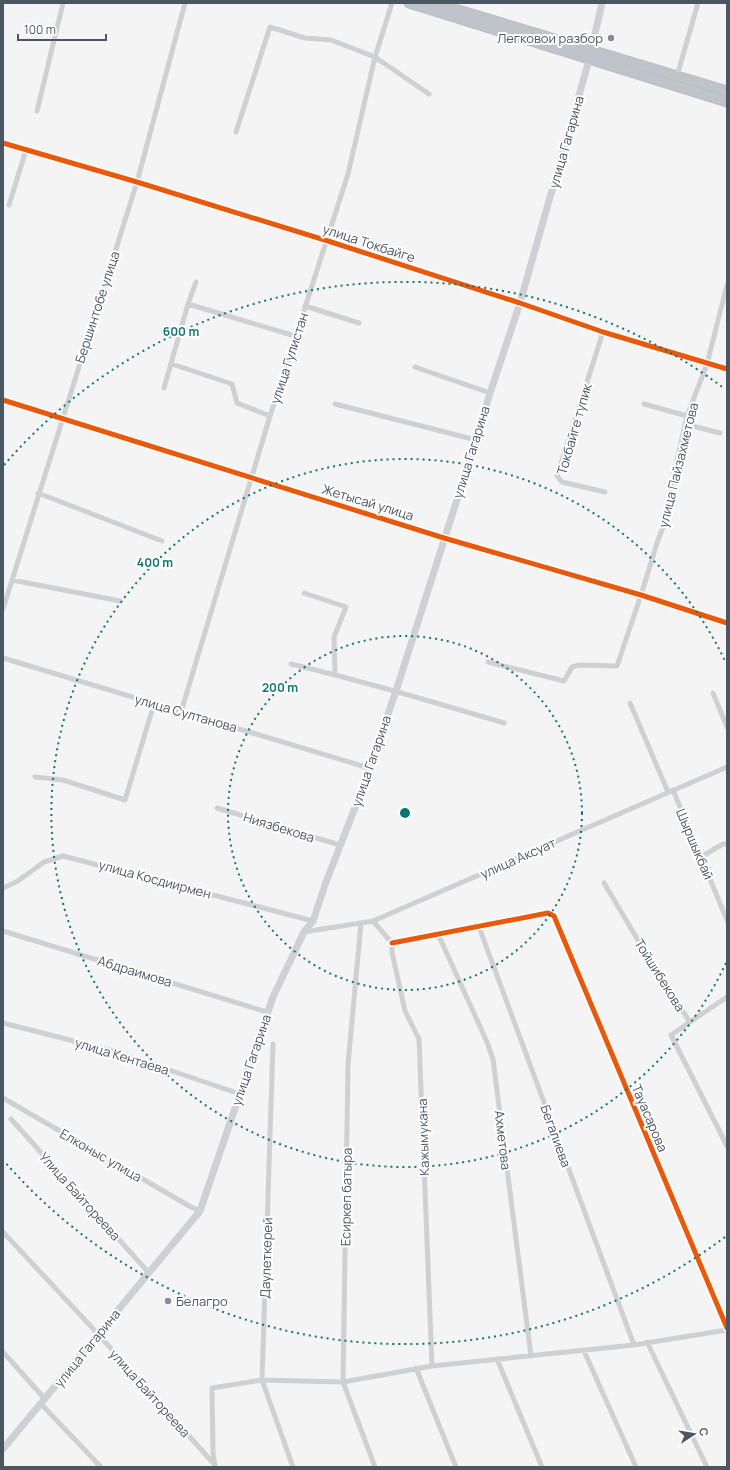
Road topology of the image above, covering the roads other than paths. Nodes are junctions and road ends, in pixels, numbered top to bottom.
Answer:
1 (63, 3) edge
2 (185, 3) edge
3 (392, 3) edge
4 (409, 3) edge
5 (435, 3) edge
6 (602, 3) edge
7 (698, 3) edge
8 (591, 50) junction
9 (375, 57) junction
10 (589, 60) junction
11 (677, 76) junction
12 (727, 91) edge
13 (429, 94) dead end
14 (727, 102) edge
15 (37, 110) dead end
16 (236, 132) dead end
17 (3, 143) edge
18 (26, 150) junction
19 (137, 182) junction
20 (9, 205) dead end
21 (328, 240) junction
22 (196, 282) dead end
23 (727, 285) edge
24 (520, 303) junction
25 (188, 304) junction
26 (305, 306) junction
27 (359, 323) dead end
28 (603, 332) junction
29 (295, 336) junction
30 (172, 364) junction
31 (707, 364) junction
32 (415, 367) dead end
33 (727, 369) edge
34 (164, 388) dead end
35 (490, 394) junction
36 (3, 400) edge
37 (335, 404) dead end
38 (644, 404) dead end
39 (270, 416) junction
40 (687, 416) junction
41 (62, 417) junction
42 (685, 424) junction
43 (720, 433) dead end
44 (476, 440) junction
45 (252, 478) junction
46 (605, 492) dead end
47 (38, 493) junction
48 (444, 538) junction
49 (162, 541) dead end
50 (12, 580) junction
51 (304, 593) dead end
52 (641, 595) junction
53 (120, 601) dead end
54 (3, 609) edge
55 (727, 623) edge
56 (3, 658) edge
57 (488, 662) dead end
58 (291, 664) dead end
59 (335, 674) junction
60 (396, 691) junction
61 (713, 693) dead end
62 (630, 703) dead end
63 (154, 704) junction
64 (181, 712) junction
65 (504, 723) dead end
66 (727, 727) edge
67 (727, 767) edge
68 (369, 768) junction
69 (35, 777) dead end
70 (671, 791) junction
71 (217, 808) dead end
72 (727, 844) edge
73 (340, 845) junction
74 (701, 857) junction
75 (604, 882) dead end
76 (3, 888) edge
77 (727, 920) edge
78 (313, 921) junction
79 (373, 921) junction
80 (361, 922) junction
81 (479, 927) junction
82 (3, 931) edge
83 (304, 932) junction
84 (438, 934) junction
85 (392, 943) junction
86 (727, 997) edge
87 (267, 1012) junction
88 (690, 1022) junction
89 (3, 1023) edge
90 (273, 1044) dead end
91 (240, 1094) junction
92 (3, 1098) edge
93 (11, 1119) dead end
94 (727, 1146) edge
95 (200, 1211) junction
96 (3, 1232) edge
97 (149, 1273) junction
98 (727, 1329) edge
99 (98, 1334) junction
100 (647, 1342) junction
101 (634, 1345) junction
102 (584, 1351) junction
103 (3, 1352) edge
104 (531, 1356) junction
105 (497, 1359) junction
106 (432, 1366) junction
107 (416, 1368) junction
108 (262, 1380) junction
109 (344, 1382) junction
110 (43, 1402) junction
111 (3, 1450) edge
112 (215, 1466) edge
113 (101, 1467) edge
114 (293, 1467) edge
115 (375, 1467) edge
116 (456, 1467) edge
117 (542, 1467) edge
118 (636, 1467) edge
119 (707, 1467) edge

1 - 15 street
2 - 19 street, Бершинтобе улица
3 - 9 street, улица Гулистан
4 - 10 highway
5 - 8 highway
6 - 8 main road, улица Гагарина
7 - 11 street
8 - 10 main road, улица Гагарина
8 - 11 highway
9 - 13 street
9 - 16 street
9 - 21 street, улица Гулистан
10 - 14 highway
10 - 24 main road, улица Гагарина
11 - 12 highway
17 - 18 street, улица Токбайге
18 - 19 street, улица Токбайге
18 - 20 street
19 - 21 street, улица Токбайге
19 - 41 street, Бершинтобе улица
21 - 24 street, улица Токбайге
21 - 26 street, улица Гулистан
22 - 25 street
23 - 31 street, улица Пайзахметова
24 - 28 street, улица Токбайге
24 - 35 main road, улица Гагарина
25 - 29 street
25 - 30 street
26 - 27 street
26 - 29 street, улица Гулистан
28 - 31 street, улица Токбайге
28 - 46 street, Токбайге тупик
29 - 39 street, улица Гулистан
30 - 34 street
30 - 39 street
31 - 33 street, улица Токбайге
31 - 40 street, улица Пайзахметова
32 - 35 street
35 - 44 main road, улица Гагарина
36 - 41 street, Жетысай улица
37 - 44 street
38 - 40 street
39 - 45 street, улица Гулистан
40 - 42 street, улица Пайзахметова
41 - 45 street, Жетысай улица
41 - 47 street, Бершинтобе улица
42 - 43 street
42 - 52 street, улица Пайзахметова
44 - 48 main road, улица Гагарина
45 - 48 street, Жетысай улица
45 - 64 street, улица Гулистан
47 - 49 street
47 - 50 street, Бершинтобе улица
48 - 52 street, Жетысай улица
48 - 60 main road, улица Гагарина
50 - 53 street
50 - 54 street, Бершинтобе улица
51 - 59 street
52 - 55 street, Жетысай улица
52 - 57 street, улица Пайзахметова
56 - 63 street, улица Султанова
58 - 59 street
59 - 60 street
60 - 65 street
60 - 68 main road, улица Гагарина
61 - 66 street
62 - 70 street, Шыршыкбай
63 - 64 street, улица Султанова
63 - 69 street
64 - 68 street, улица Султанова
67 - 70 street, улица Аксуат
68 - 73 main road, улица Гагарина
70 - 74 street, Шыршыкбай
70 - 79 street, улица Аксуат
71 - 73 street, Ниязбекова
72 - 74 street
73 - 78 main road, улица Гагарина
74 - 77 street, Шыршыкбай
75 - 88 street, Тойшибекова
76 - 78 street, улица Косдиирмен
78 - 83 main road, улица Гагарина
79 - 80 street, улица Аксуат
79 - 85 street
80 - 83 street, улица Аксуат
80 - 109 street, Есиркеп батыра
81 - 84 street
81 - 98 street, Тауасарова
81 - 101 street, Бегалиева
82 - 87 street, Абдраимова
83 - 87 main road, улица Гагарина
84 - 85 street
84 - 104 street, Ахметова
85 - 106 street, Кажымукана
86 - 88 street
87 - 91 main road, улица Гагарина
88 - 94 street, Тойшибекова
89 - 91 street, улица Кентаева
90 - 108 street, Даулеткерей
91 - 95 main road, улица Гагарина
92 - 95 street, Елконыс улица
93 - 97 street, Улица Байтореева
95 - 97 main road, улица Гагарина
96 - 99 street, улица Байтореева
97 - 99 main road, улица Гагарина
98 - 100 street
99 - 110 main road, улица Гагарина
99 - 112 street, улица Байтореева
100 - 101 street
100 - 119 street
101 - 102 street
102 - 104 street
102 - 118 street
103 - 110 street
104 - 105 street
105 - 106 street
105 - 117 street
106 - 107 street
107 - 109 street
107 - 116 street
108 - 109 street
108 - 112 street
108 - 114 street, Даулеткерей
109 - 115 street, Есиркеп батыра
110 - 111 main road, улица Гагарина
110 - 113 street

